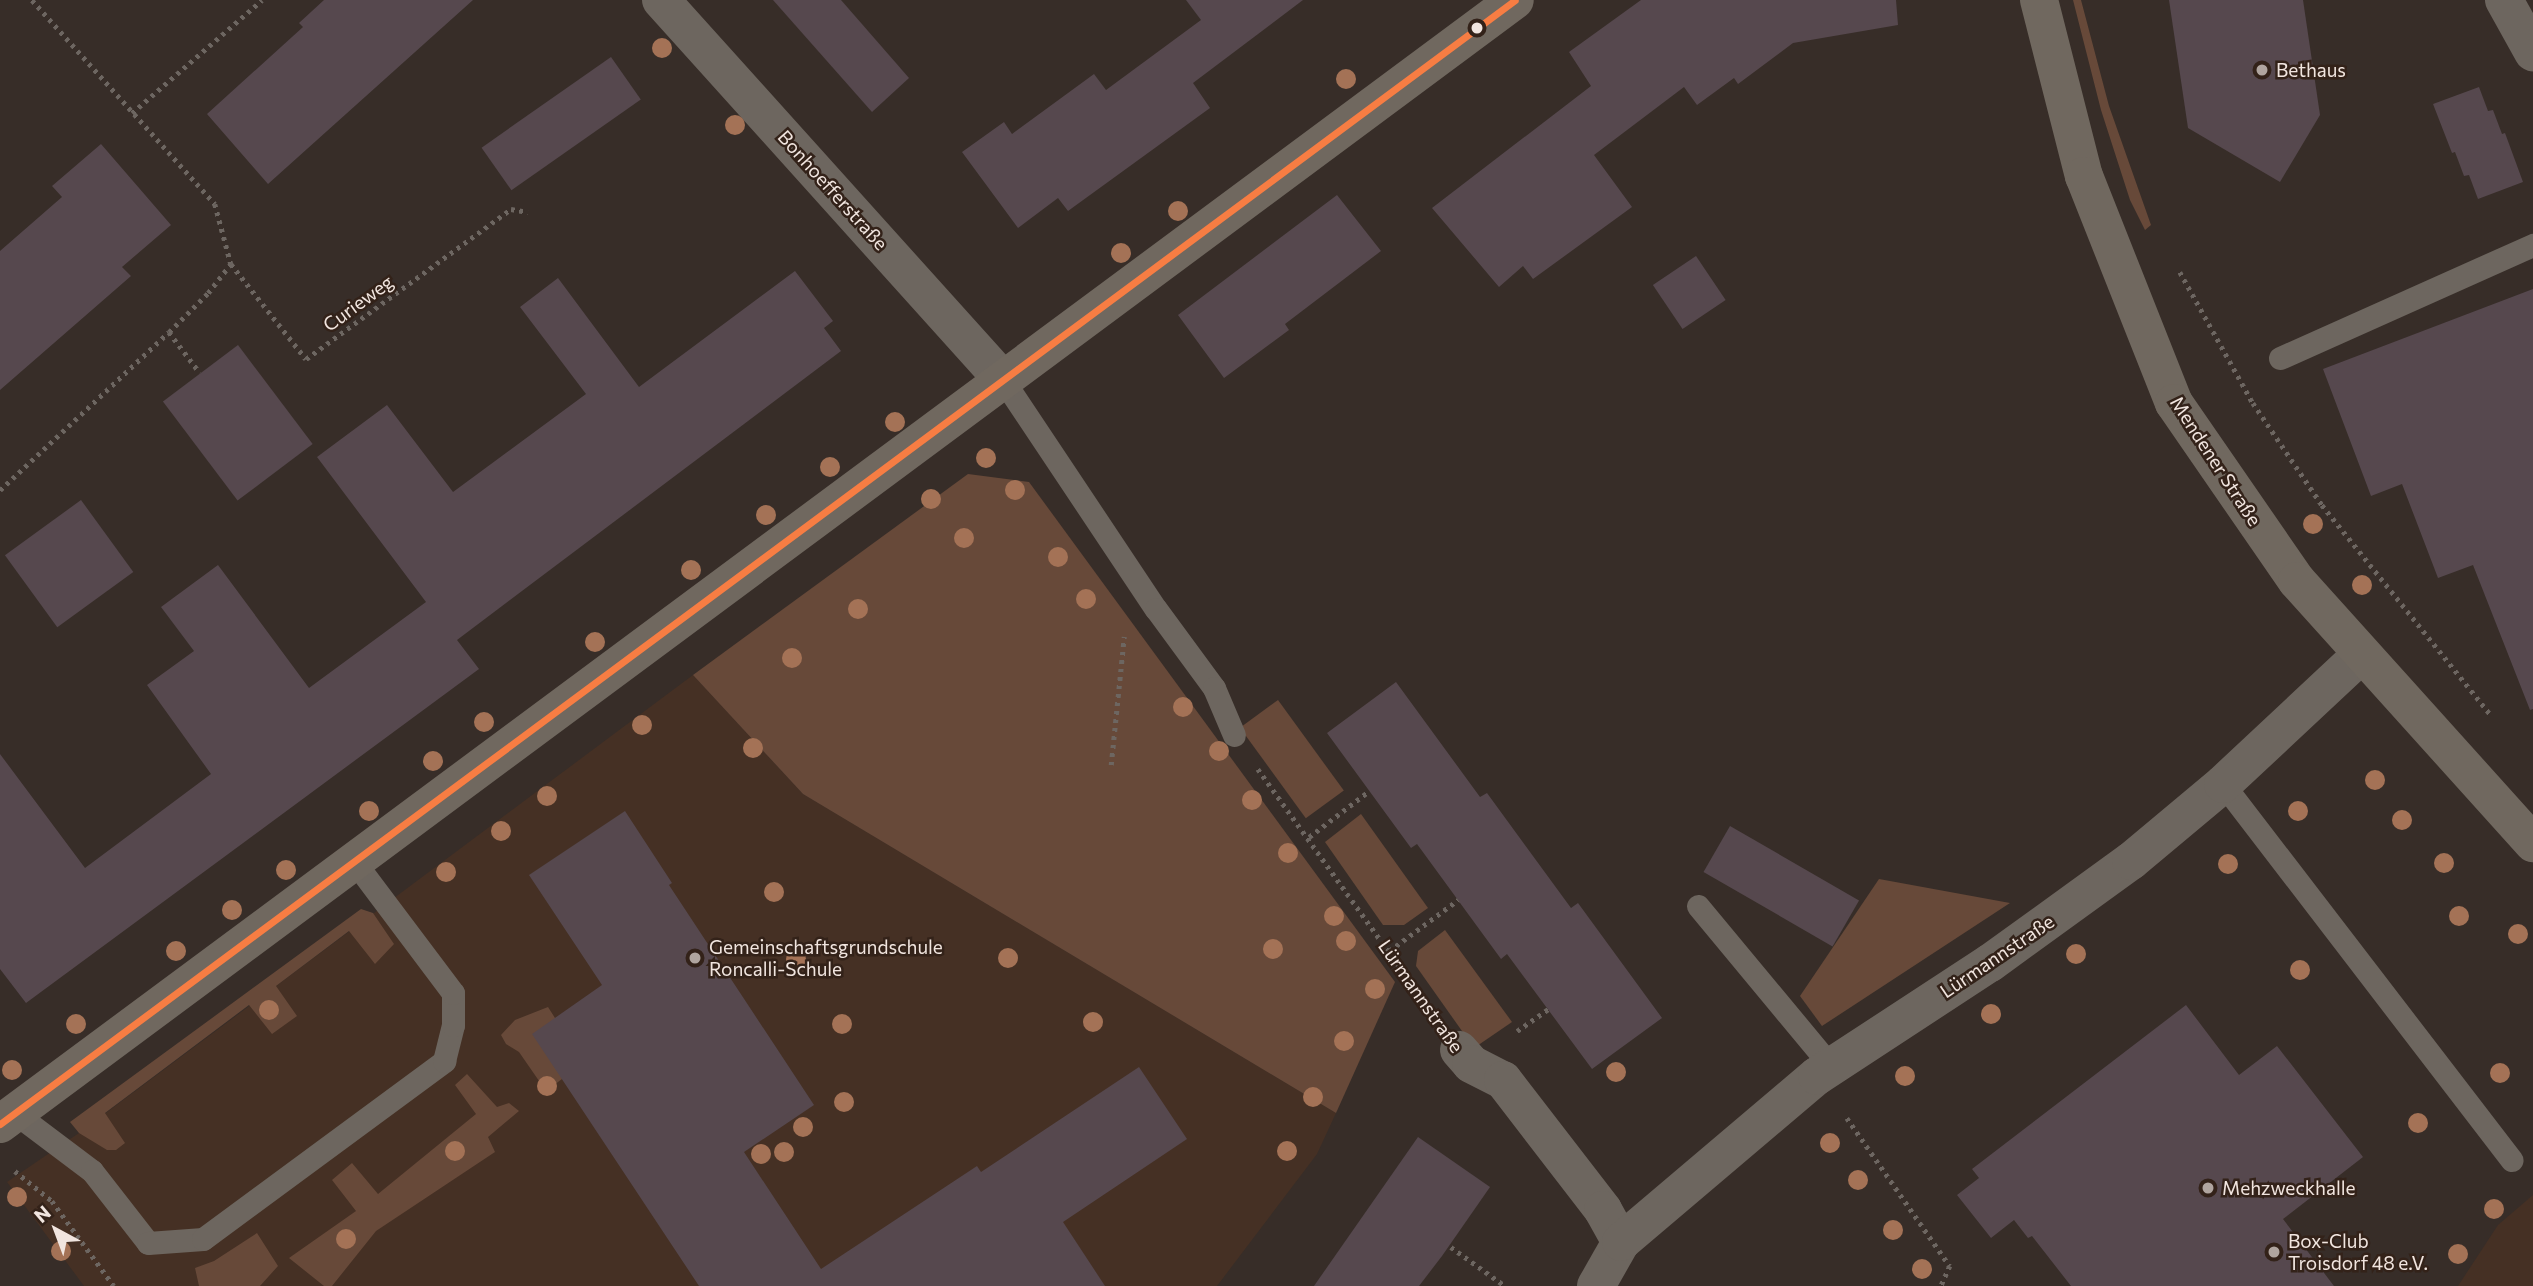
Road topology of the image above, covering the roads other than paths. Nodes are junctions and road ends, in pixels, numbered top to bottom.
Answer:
1 (662, 0) edge
2 (1515, 0) edge
3 (2039, 0) edge
4 (2504, 0) edge
5 (2533, 52) edge
6 (2533, 245) edge
7 (2280, 358) dead end
8 (1003, 380) junction
9 (2361, 654) junction
10 (1234, 735) road end
11 (2222, 783) junction
12 (2533, 843) edge
13 (354, 861) junction
14 (1698, 906) dead end
15 (1459, 1050) road end
16 (1824, 1070) junction
17 (8, 1118) edge
18 (2511, 1160) dead end
19 (1621, 1242) junction
20 (1596, 1286) edge

1 - 8 street, Bonhoefferstraße
2 - 8 street
3 - 9 street, Mendener Straße
4 - 5 street
6 - 7 lane
8 - 10 lane
8 - 13 street
9 - 11 street, Lürmannstraße
9 - 12 street, Mendener Straße
11 - 16 street, Lürmannstraße
11 - 18 lane
13 - 17 street
13 - 17 lane
14 - 16 lane
15 - 19 street, Lürmannstraße
16 - 19 street, Lürmannstraße
19 - 20 street, Lürmannstraße

